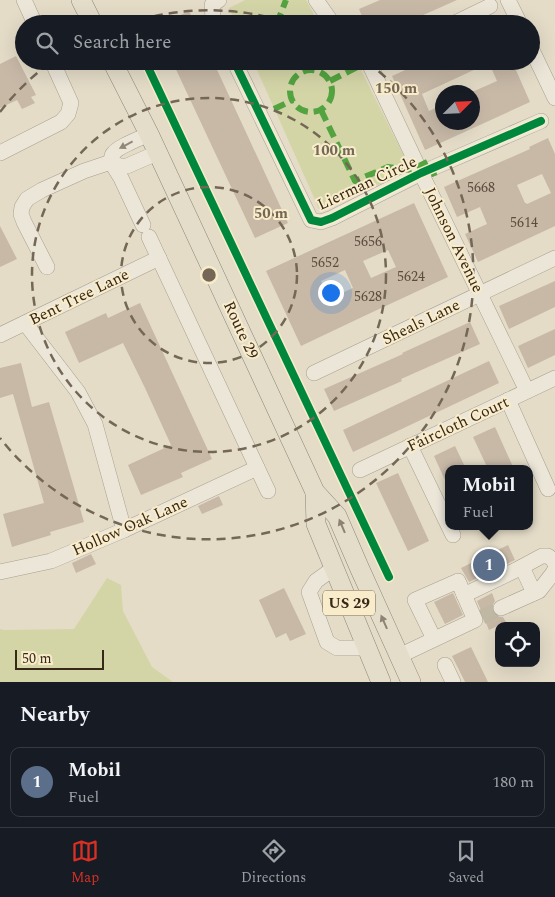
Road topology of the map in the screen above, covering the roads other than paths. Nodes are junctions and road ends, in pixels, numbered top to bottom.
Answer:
1 (24, 0) edge
2 (81, 0) edge
3 (219, 0) edge
4 (316, 0) edge
5 (508, 0) edge
6 (490, 6) dead end
7 (31, 15) edge
8 (88, 15) edge
9 (213, 15) edge
10 (327, 15) edge
11 (472, 15) edge
12 (516, 15) edge
13 (540, 67) edge
14 (56, 70) edge
15 (116, 70) edge
16 (238, 70) edge
17 (375, 70) edge
18 (555, 98) edge
19 (541, 121) dead end
20 (148, 134) junction
21 (0, 153) edge
22 (158, 153) junction
23 (111, 162) junction
24 (421, 174) junction
25 (159, 258) junction
26 (555, 258) edge
27 (47, 267) dead end
28 (480, 294) junction
29 (25, 323) junction
30 (0, 335) edge
31 (314, 373) dead end
32 (555, 378) edge
33 (527, 392) junction
34 (508, 400) junction
35 (410, 446) junction
36 (257, 468) junction
37 (360, 470) dead end
38 (548, 490) dead end
39 (268, 491) dead end
40 (315, 492) junction
41 (445, 518) edge
42 (124, 530) junction
43 (451, 530) edge
44 (453, 535) dead end
45 (555, 564) edge
46 (334, 568) junction
47 (519, 569) junction
48 (555, 569) edge
49 (0, 572) edge
50 (534, 593) junction
51 (464, 595) junction
52 (501, 608) tunnel mouth
53 (434, 640) junction
54 (367, 648) junction
55 (399, 656) junction
56 (445, 665) dead end
57 (381, 682) edge
58 (411, 682) edge
59 (453, 682) edge

1 - 7 street
2 - 8 main road
3 - 9 street
4 - 10 street
5 - 12 street
6 - 11 street
13 - 18 street
14 - 21 street
15 - 20 main road, Route 29 / US 29
16 - 24 street, Lierman Circle
17 - 24 street, Johnson Avenue
19 - 24 street, Lierman Circle
20 - 22 main road, Route 29 / US 29
20 -> 23 street
22 - 23 street
22 - 40 main road, Route 29 / US 29
23 - 25 street
23 - 27 street
24 - 28 street, Johnson Avenue
25 - 29 street, Bent Tree Lane
25 - 36 street
26 - 28 street, Sheals Lane
28 - 31 street, Sheals Lane
28 - 33 street, Johnson Avenue
29 - 30 street, Bent Tree Lane
29 - 42 street
32 - 33 street, Faircloth Court
33 - 34 street, Faircloth Court
34 - 35 street, Faircloth Court
34 - 38 street
35 - 37 street, Faircloth Court
35 - 41 street
36 - 39 street
36 - 42 street, Hollow Oak Lane
40 - 46 main road, Route 29 / US 29
55 -> 40 main road, Route 29 / US 29
42 - 49 street, Hollow Oak Lane
43 - 44 street
45 - 47 street
46 - 54 main road, Route 29 / US 29
46 - 54 street
47 - 50 street
47 - 51 street
48 - 50 street
50 - 52 street
51 - 53 street
51 - 53 street
53 - 55 street
54 - 57 main road, Route 29 / US 29
55 - 58 main road, Route 29 / US 29
56 - 59 street

